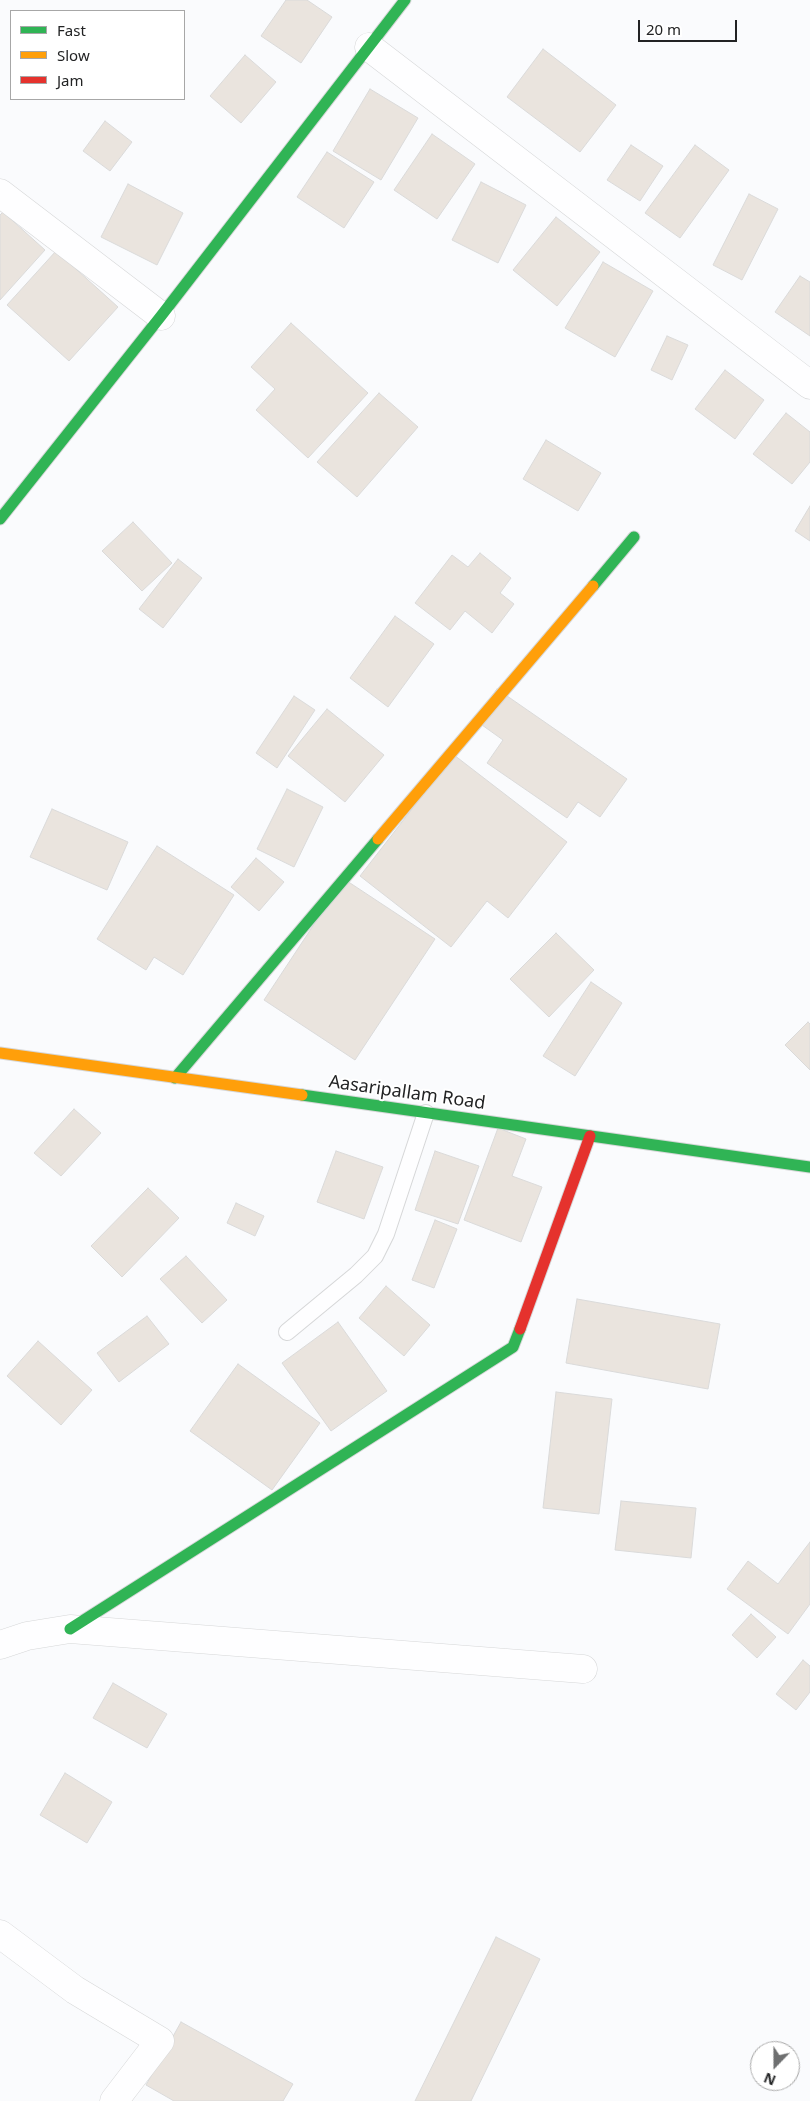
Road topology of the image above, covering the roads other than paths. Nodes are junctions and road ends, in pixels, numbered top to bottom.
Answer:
1 (405, 0) edge
2 (369, 47) junction
3 (0, 193) edge
4 (161, 316) junction
5 (810, 385) edge
6 (0, 519) edge
7 (634, 537) dead end
8 (0, 1053) edge
9 (175, 1078) junction
10 (426, 1113) junction
11 (590, 1136) junction
12 (810, 1167) edge
13 (287, 1332) dead end
14 (70, 1629) junction
15 (0, 1646) edge
16 (583, 1669) dead end
17 (0, 1934) edge
18 (114, 2101) edge

1 - 2 street
2 - 4 street
2 - 5 street
3 - 4 street
4 - 6 street
7 - 9 street
8 - 9 street, Aasaripallam Road
9 - 10 street, Aasaripallam Road
10 - 11 street, Aasaripallam Road
10 - 13 lane
11 - 12 street, Aasaripallam Road
11 - 14 street
14 - 15 street
14 - 16 street
17 - 18 street

